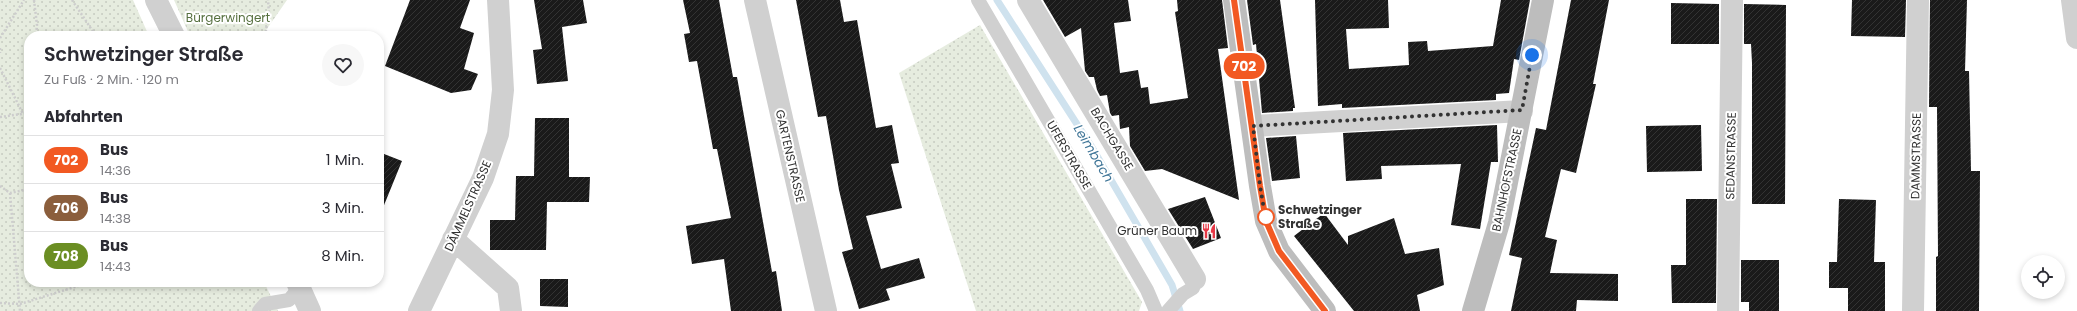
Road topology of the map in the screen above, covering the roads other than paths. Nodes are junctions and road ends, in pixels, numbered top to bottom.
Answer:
1 (156, 0) edge
2 (498, 0) edge
3 (755, 0) edge
4 (978, 0) edge
5 (1028, 0) edge
6 (1234, 0) edge
7 (1543, 0) edge
8 (1732, 0) edge
9 (1918, 0) edge
10 (2072, 0) edge
11 (172, 31) edge
12 (2077, 38) edge
13 (1522, 110) junction
14 (1253, 126) junction
15 (453, 239) junction
16 (296, 287) edge
17 (299, 287) edge
18 (1190, 287) joint
19 (259, 311) edge
20 (310, 311) edge
21 (419, 311) edge
22 (511, 311) edge
23 (826, 311) edge
24 (1156, 311) edge
25 (1168, 311) edge
26 (1325, 311) edge
27 (1473, 311) edge
28 (1728, 311) edge
29 (1913, 311) edge

1 - 11 street
2 - 15 street, DÄMMELSTRASSE
3 - 23 street, GARTENSTRASSE
4 - 24 lane, UFERSTRASSE
5 - 18 street, BACHGASSE
6 - 14 street
7 - 13 street, BAHNHOFSTRASSE
8 - 28 street, SEDANSTRASSE
9 - 29 street, DAMMSTRASSE
10 - 12 street
13 - 14 street
13 - 27 street, BAHNHOFSTRASSE
14 - 26 street
15 - 21 street, DÄMMELSTRASSE
15 - 22 street
16 - 19 lane
17 - 20 street
18 - 25 lane

